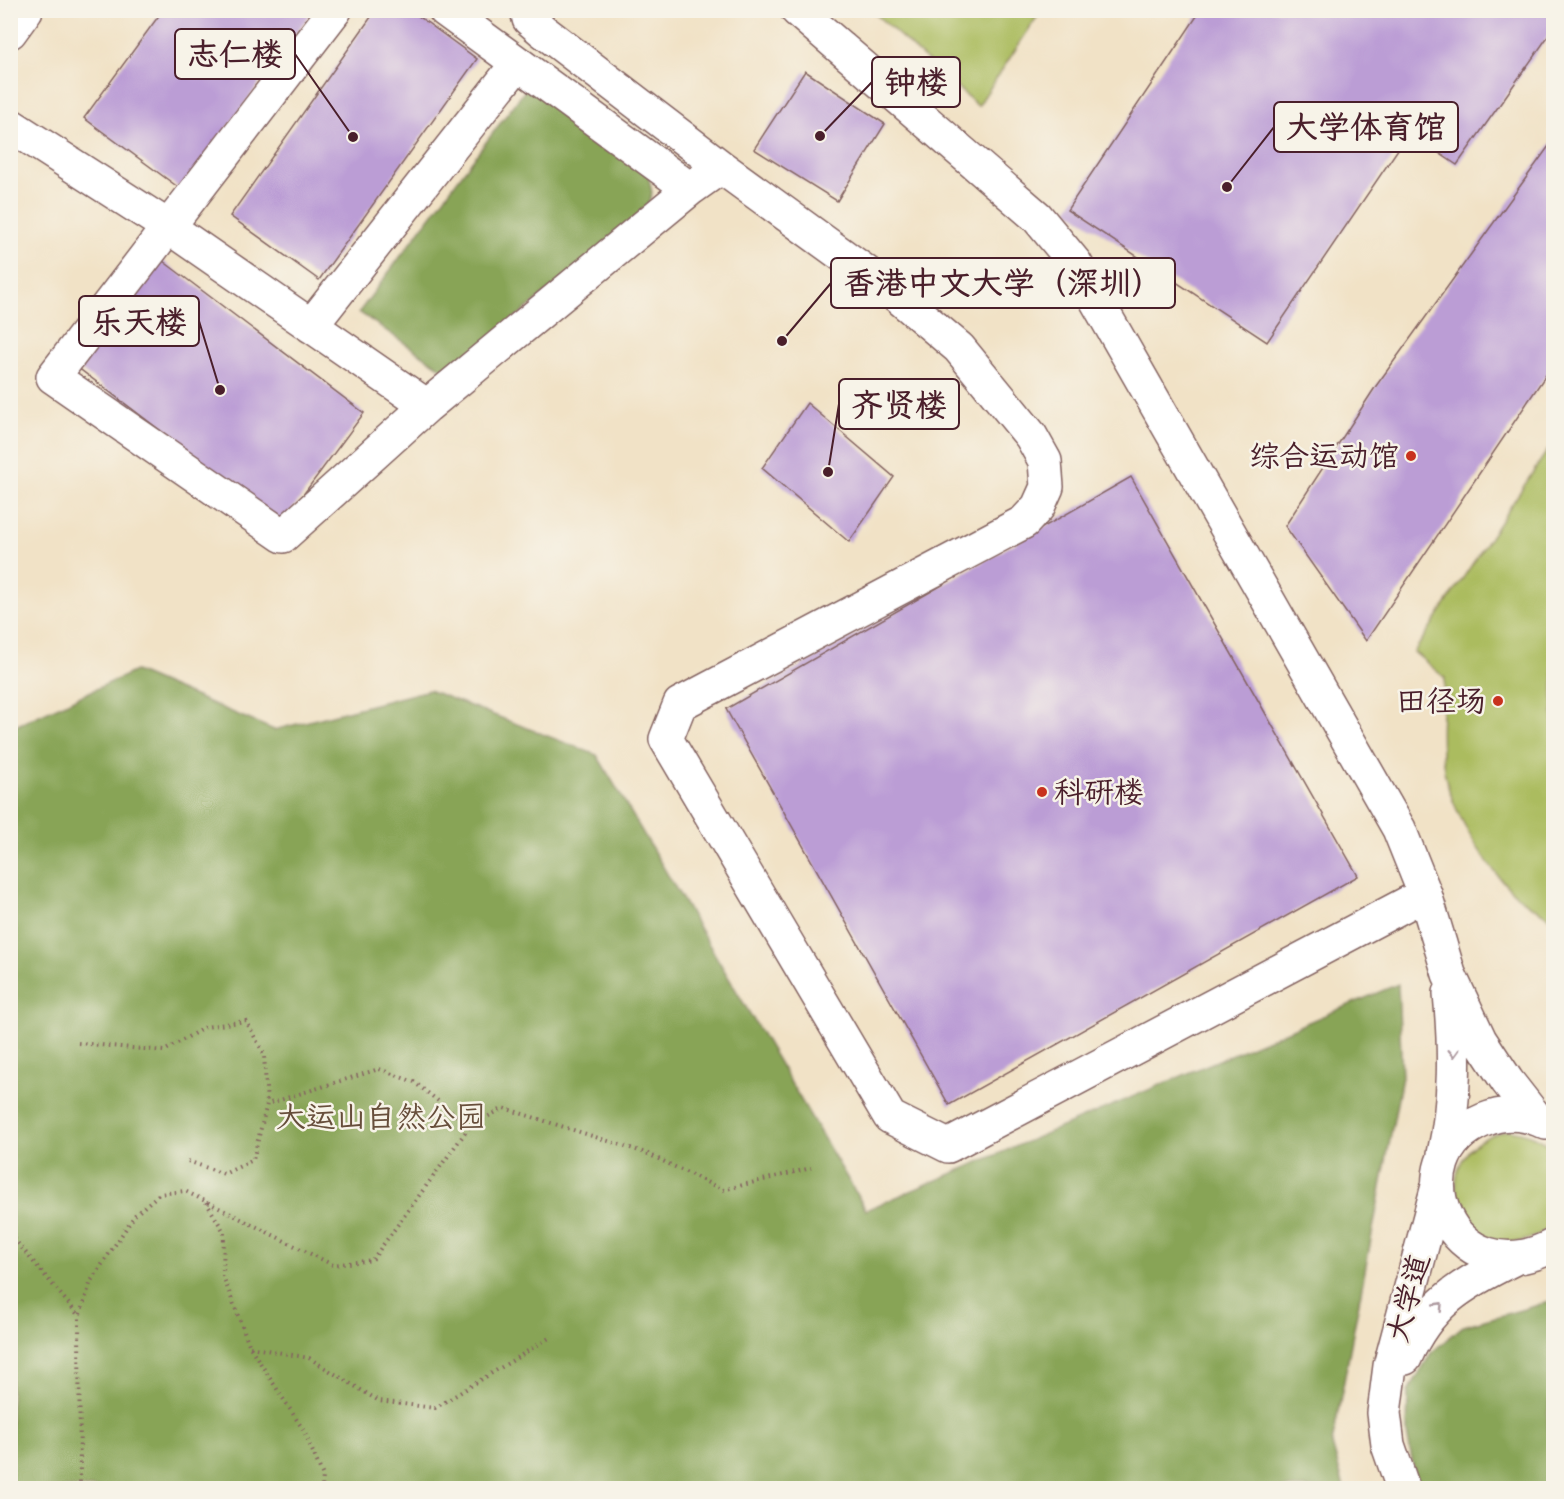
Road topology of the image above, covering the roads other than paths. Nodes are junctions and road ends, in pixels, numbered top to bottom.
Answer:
1 (26, 10) edge
2 (335, 10) edge
3 (446, 10) edge
4 (527, 10) edge
5 (797, 10) edge
6 (10, 32) edge
7 (517, 64) junction
8 (10, 125) edge
9 (721, 167) junction
10 (690, 189) junction
11 (167, 226) junction
12 (311, 326) junction
13 (427, 406) junction
14 (1425, 894) junction
15 (1449, 974) junction
16 (1545, 1123) edge
17 (1440, 1173) junction
18 (1539, 1252) edge
19 (1384, 1413) junction
20 (1403, 1488) edge

1 - 6 street
2 - 11 street
3 - 7 street
4 - 9 street
5 - 14 street
7 - 10 street
7 - 12 street
8 - 11 street
9 - 10 street
9 - 14 street
10 - 13 street
11 - 12 street
11 - 13 street
12 - 13 street
14 - 15 street
15 - 16 street
15 -> 17 street
16 - 17 street, 大学道
17 - 18 street, 大学道
17 - 19 street, 大学道
19 -> 18 street, 大学道
19 - 20 street, 大学道

